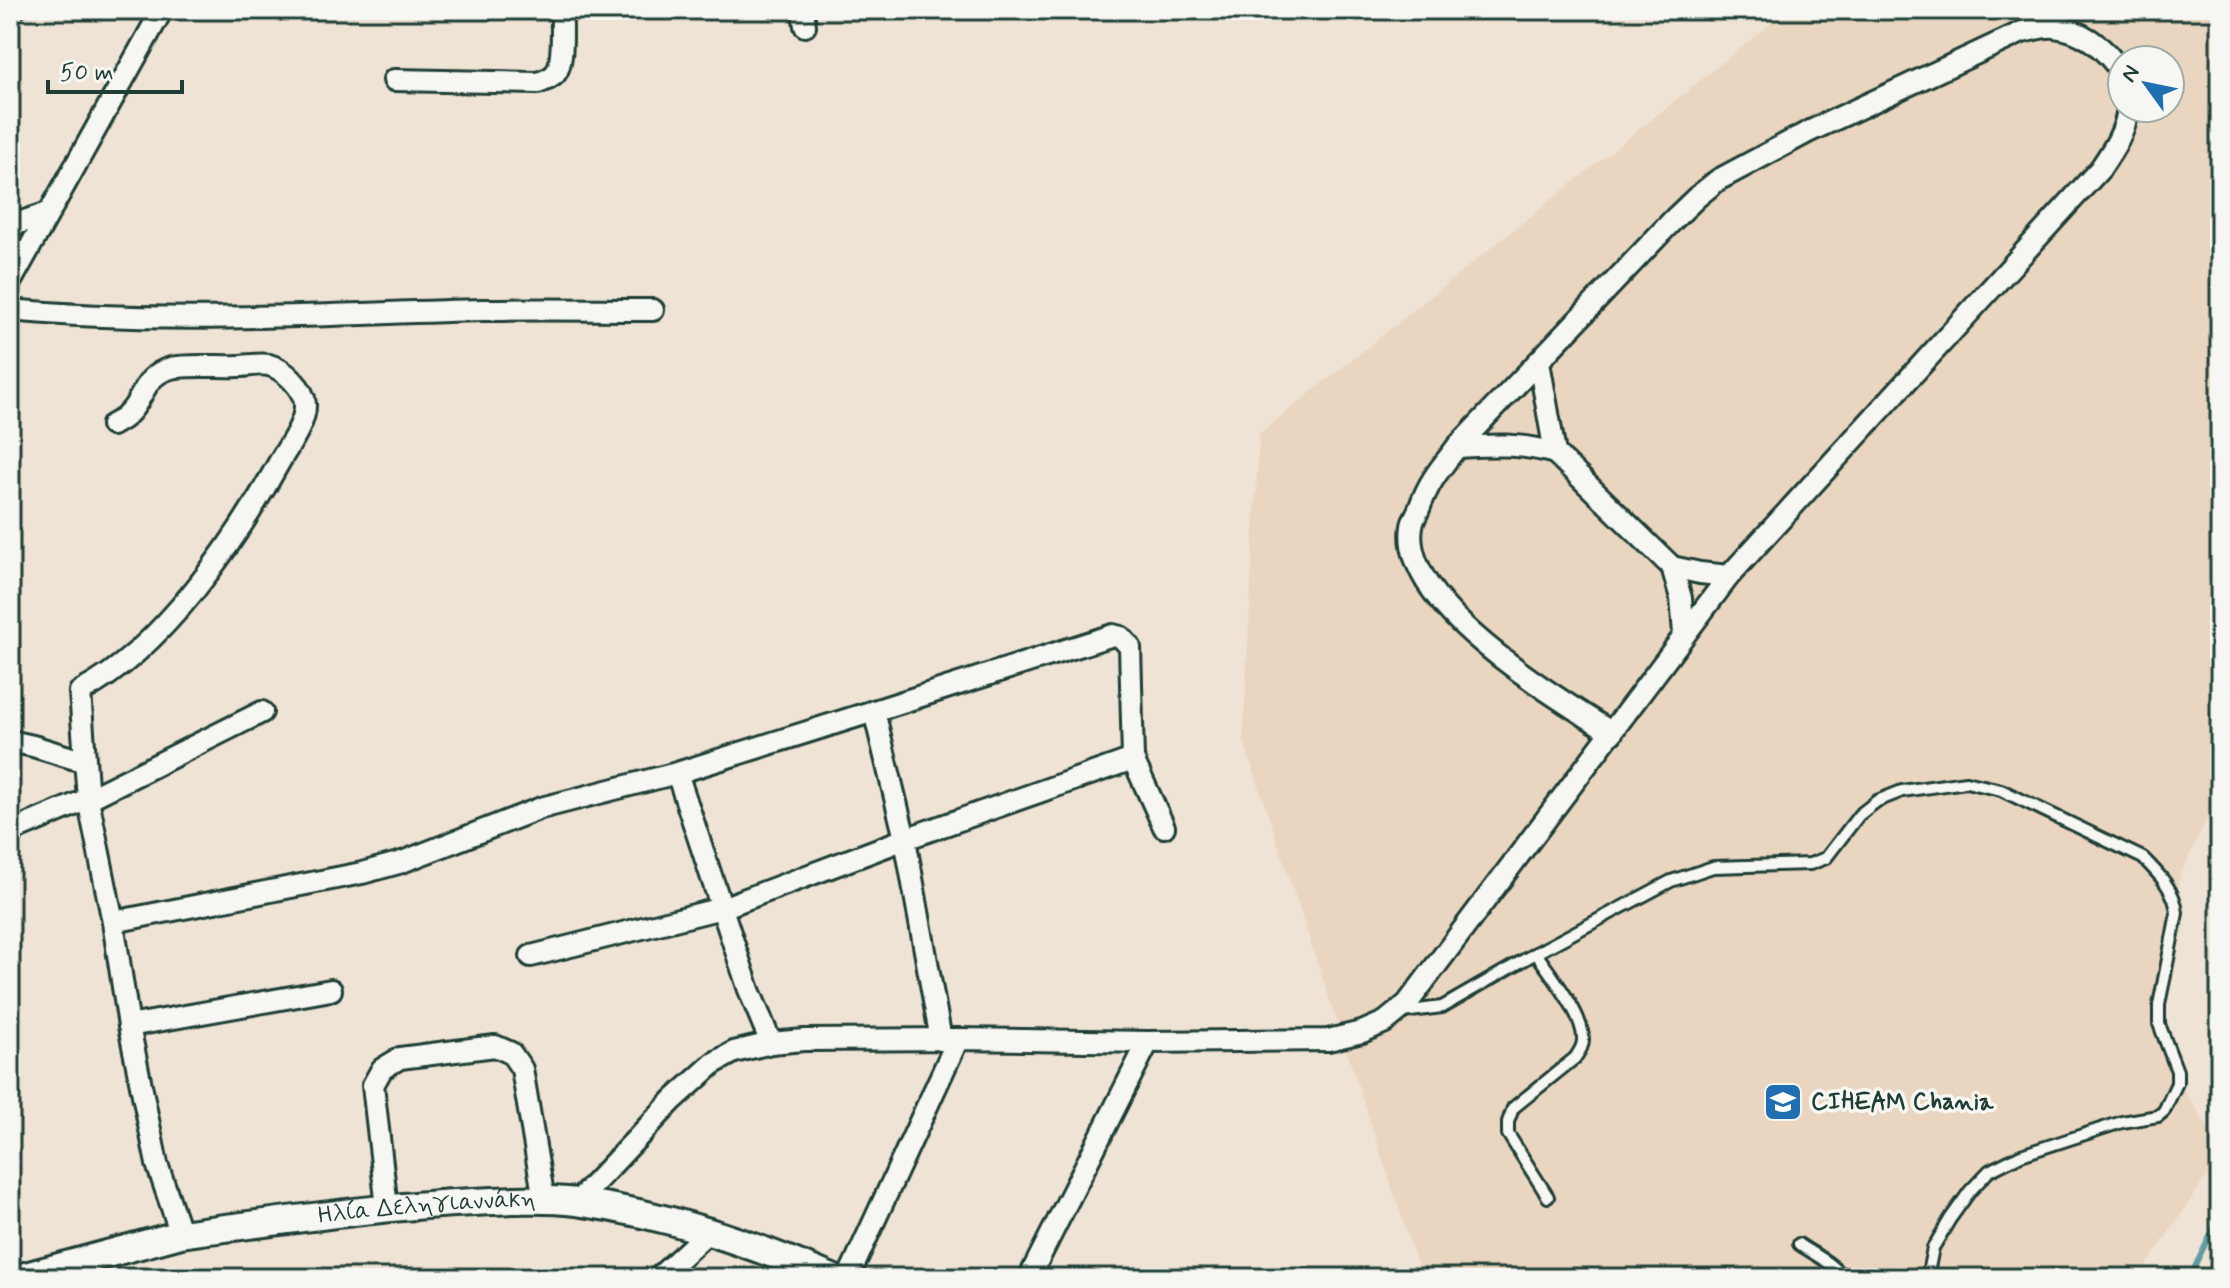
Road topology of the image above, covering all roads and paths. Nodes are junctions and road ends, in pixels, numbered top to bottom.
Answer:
1 (21, 10) edge
2 (162, 10) edge
3 (562, 10) edge
4 (10, 17) edge
5 (2106, 52) edge
6 (394, 80) dead end
7 (2126, 124) edge
8 (48, 213) junction
9 (10, 226) edge
10 (10, 283) edge
11 (10, 310) edge
12 (653, 310) dead end
13 (1539, 362) junction
14 (112, 425) dead end
15 (1457, 447) junction
16 (1555, 453) junction
17 (1672, 567) junction
18 (1729, 576) junction
19 (1684, 634) junction
20 (874, 711) junction
21 (262, 712) dead end
22 (1612, 733) junction
23 (10, 741) edge
24 (1133, 759) junction
25 (85, 762) junction
26 (677, 773) junction
27 (88, 799) junction
28 (1164, 827) dead end
29 (10, 832) edge
30 (905, 839) junction
31 (722, 908) junction
32 (113, 922) junction
33 (1536, 953) junction
34 (531, 956) dead end
35 (331, 990) dead end
36 (1397, 1012) junction
37 (129, 1026) junction
38 (949, 1039) junction
39 (1148, 1042) junction
40 (771, 1043) junction
41 (1548, 1197) dead end
42 (544, 1200) junction
43 (577, 1202) junction
44 (387, 1208) junction
45 (709, 1231) junction
46 (181, 1234) junction
47 (1799, 1244) dead end
48 (10, 1247) edge
49 (1842, 1276) edge
50 (17, 1278) edge
51 (658, 1278) edge
52 (832, 1278) edge
53 (848, 1278) edge
54 (1029, 1278) edge
55 (1920, 1278) edge
56 (1927, 1278) edge

1 - 4 lane
2 - 8 street
3 - 6 street
5 - 13 street
7 - 18 street
8 - 9 street
8 - 10 street
11 - 12 street
13 - 15 street
13 - 16 street
14 - 25 street
15 - 16 street
15 - 22 street
16 - 17 street
17 - 18 street
17 - 19 street
18 - 19 street
19 - 22 street
20 - 24 street
20 - 26 street
20 - 30 street
21 - 27 street
22 - 36 street
23 - 25 street
24 - 28 street
24 - 30 street
25 - 27 street
26 - 31 street
26 - 32 street
27 - 29 street
27 - 32 street
30 - 31 street
30 - 38 street
31 - 34 street
31 - 40 street
32 - 37 street
33 - 36 lane
33 - 41 lane
33 - 56 lane
35 - 37 street
36 - 39 street
37 - 46 street
38 - 39 street
38 - 40 street
38 - 53 street
39 - 54 street
40 - 43 street
42 - 43 street, Ηλία Δεληγιαννάκη
42 - 44 street, Ηλία Δεληγιαννάκη
42 - 44 street
43 - 45 street, Ηλία Δεληγιαννάκη
44 - 46 street, Ηλία Δεληγιαννάκη
45 - 51 street
45 - 52 street, Ηλία Δεληγιαννάκη
46 - 50 street, Ηλία Δεληγιαννάκη
47 - 49 lane
48 - 50 lane
49 - 55 lane

